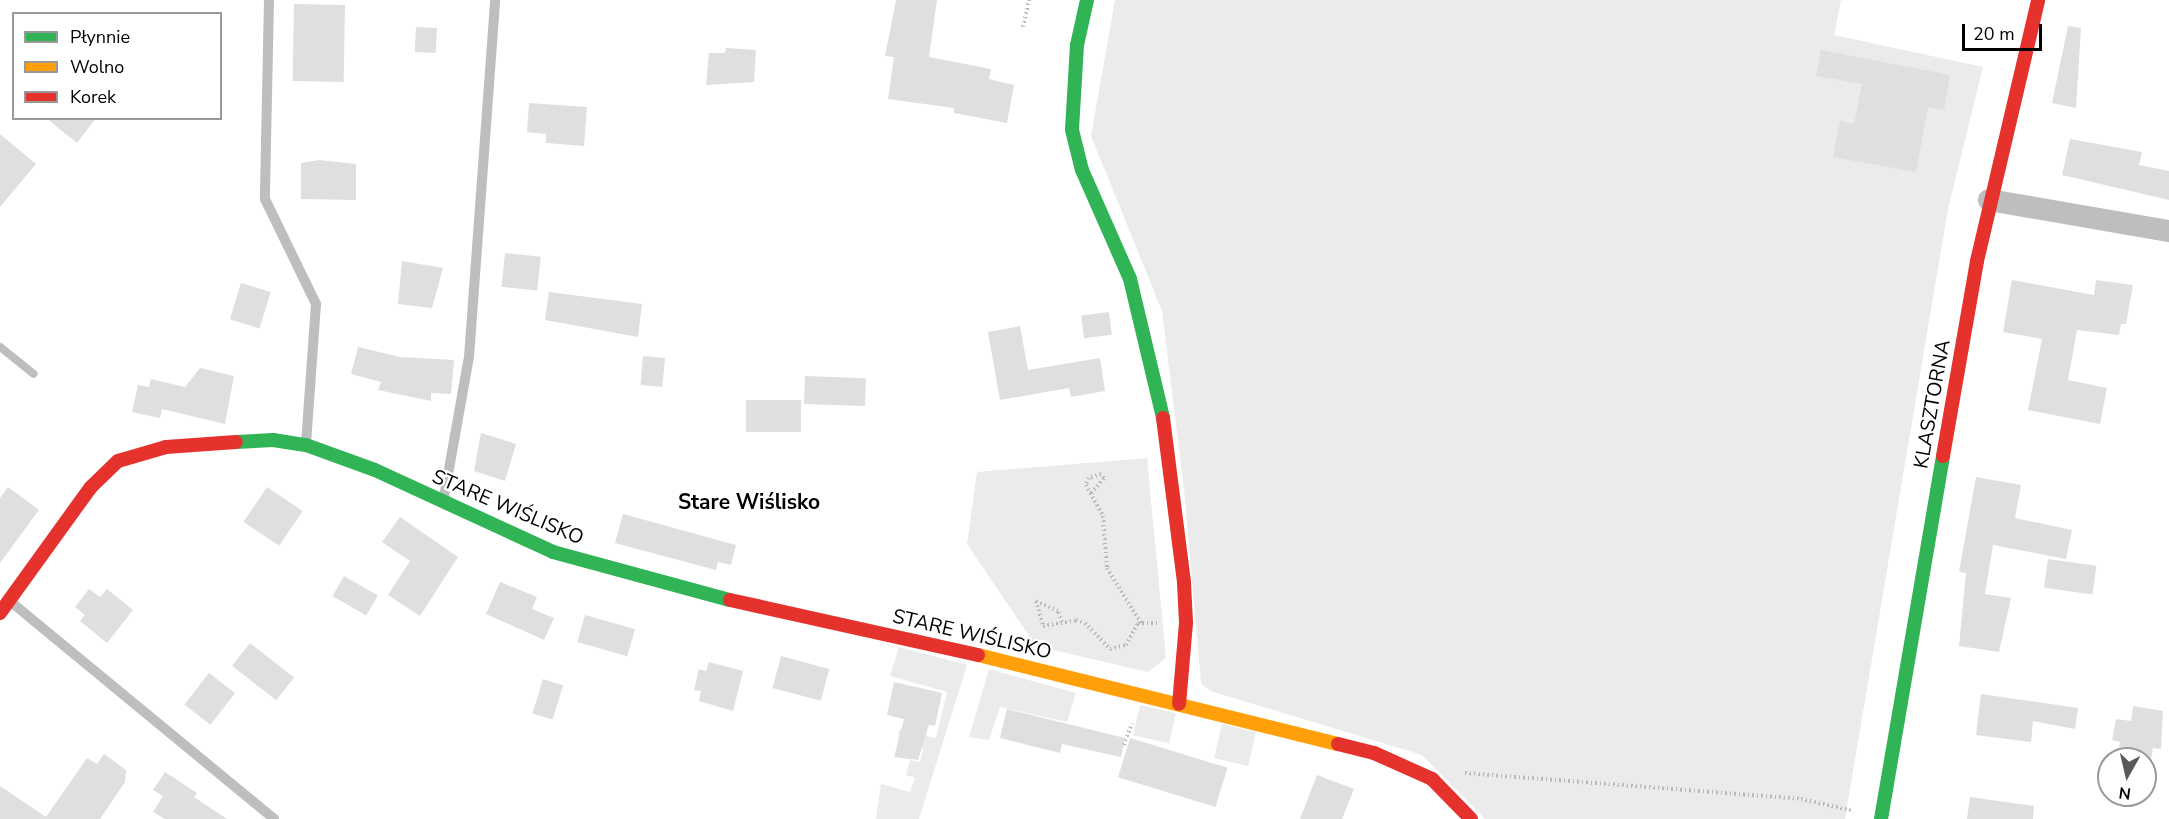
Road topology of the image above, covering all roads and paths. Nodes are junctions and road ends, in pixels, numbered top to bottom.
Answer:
1 (269, 0) edge
2 (495, 0) edge
3 (1029, 0) edge
4 (1087, 0) edge
5 (2038, 0) edge
6 (1023, 27) dead end
7 (1989, 200) junction
8 (2169, 231) edge
9 (306, 445) junction
10 (1091, 493) junction
11 (443, 500) junction
12 (8, 600) junction
13 (0, 613) edge
14 (1062, 622) junction
15 (1141, 623) junction
16 (1186, 623) junction
17 (1179, 704) junction
18 (1432, 778) junction
19 (1860, 812) dead end
20 (274, 819) edge
21 (1471, 819) edge
22 (1881, 819) edge

1 - 9 lane
2 - 11 lane
3 - 6 path
4 - 16 street
5 - 7 street, KLASZTORNA
7 - 8 street
7 - 22 street, KLASZTORNA
9 - 11 street, STARE WIŚLISKO
9 - 12 street, STARE WIŚLISKO
10 - 10 path
10 - 15 path
11 - 17 street, STARE WIŚLISKO
12 - 13 street, STARE WIŚLISKO
12 - 20 lane
14 - 14 path
14 - 15 path
15 - 16 path
16 - 17 street
17 - 18 street, STARE WIŚLISKO
18 - 19 path
18 - 21 street, STARE WIŚLISKO

